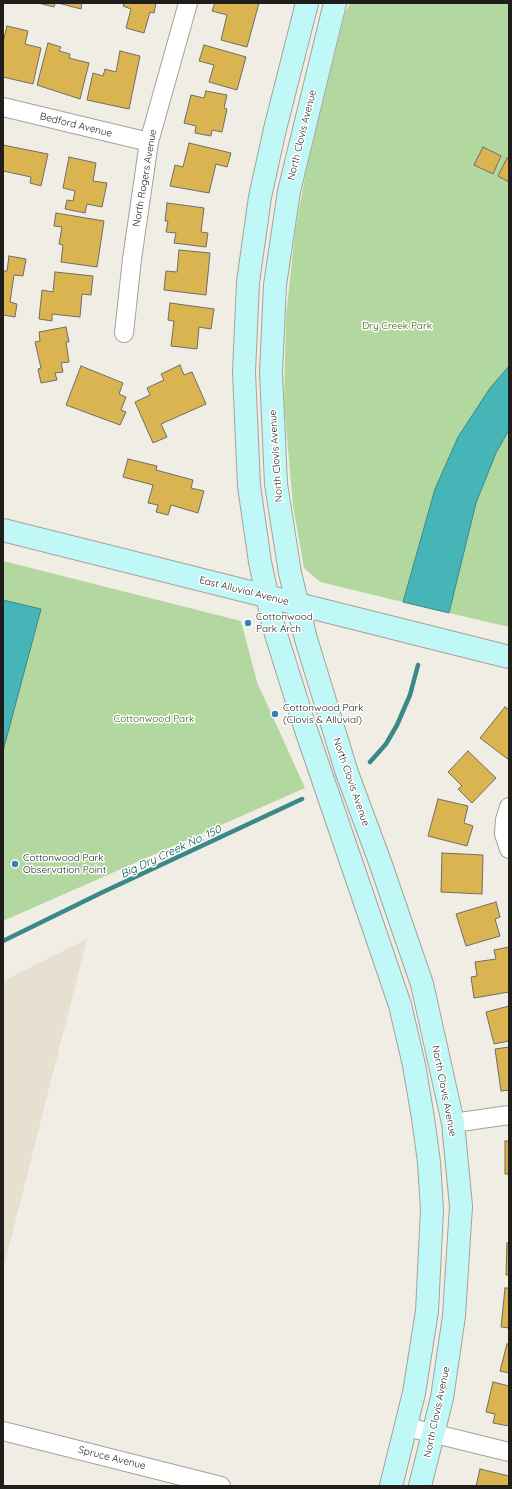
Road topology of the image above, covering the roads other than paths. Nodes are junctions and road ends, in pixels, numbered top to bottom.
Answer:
1 (188, 3) edge
2 (306, 3) edge
3 (318, 3) edge
4 (335, 3) edge
5 (3, 107) edge
6 (149, 142) junction
7 (288, 191) junction
8 (124, 333) dead end
9 (3, 530) edge
10 (267, 597) junction
11 (296, 604) junction
12 (509, 657) edge
13 (509, 807) edge
14 (509, 849) edge
15 (391, 977) junction
16 (509, 1115) edge
17 (453, 1123) junction
18 (407, 1427) junction
19 (3, 1431) edge
20 (434, 1434) junction
21 (509, 1452) edge
22 (221, 1486) edge
23 (391, 1486) edge
24 (420, 1486) edge

1 - 6 street, North Rogers Avenue
2 - 10 main road
3 - 7 main road
4 - 7 main road, North Clovis Avenue
5 - 6 street, Bedford Avenue
6 - 8 street, North Rogers Avenue
7 - 11 main road, North Clovis Avenue
9 - 10 main road, East Alluvial Avenue
10 - 11 main road, East Alluvial Avenue
10 - 15 main road
11 - 12 main road, East Alluvial Avenue
11 - 17 main road, North Clovis Avenue
13 - 14 street
15 - 17 main road
15 - 18 main road
16 - 17 street
17 - 20 main road, North Clovis Avenue
18 - 20 street
18 - 23 main road
19 - 22 street, Spruce Avenue
20 - 21 street
20 - 24 main road, North Clovis Avenue

